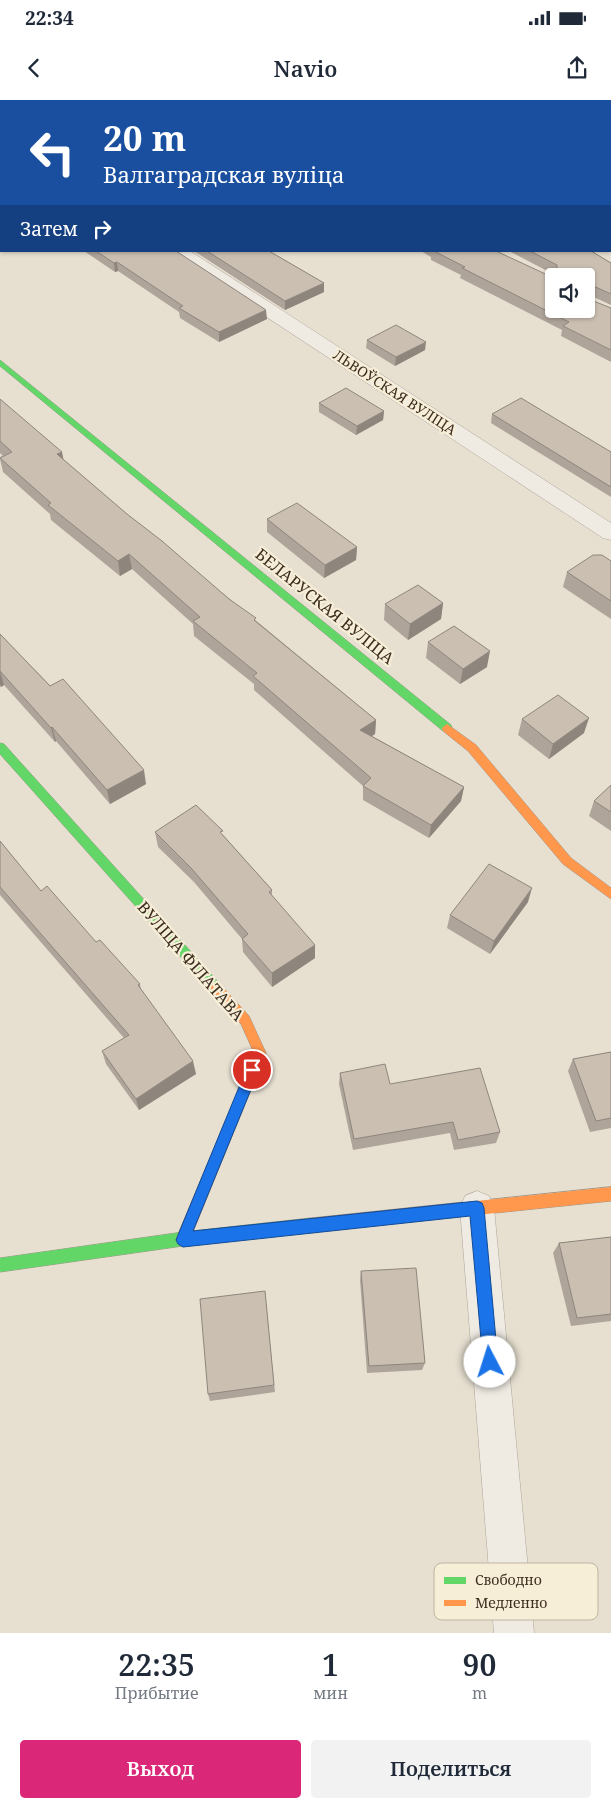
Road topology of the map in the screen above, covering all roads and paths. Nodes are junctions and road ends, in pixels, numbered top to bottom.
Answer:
1 (180, 252) edge
2 (0, 362) edge
3 (611, 533) edge
4 (0, 747) edge
5 (611, 894) edge
6 (611, 1194) edge
7 (477, 1208) junction
8 (183, 1240) junction
9 (0, 1265) edge
10 (508, 1563) edge
11 (513, 1620) edge
12 (514, 1633) edge

1 - 3 street, ЛЬВОЎСКАЯ ВУЛІЦА
2 - 5 street, БЕЛАРУСКАЯ ВУЛІЦА
4 - 8 street, ВУЛІЦА ФІЛАТАВА
6 - 7 street
7 - 8 street
7 - 10 street
8 - 9 street
11 - 12 street

